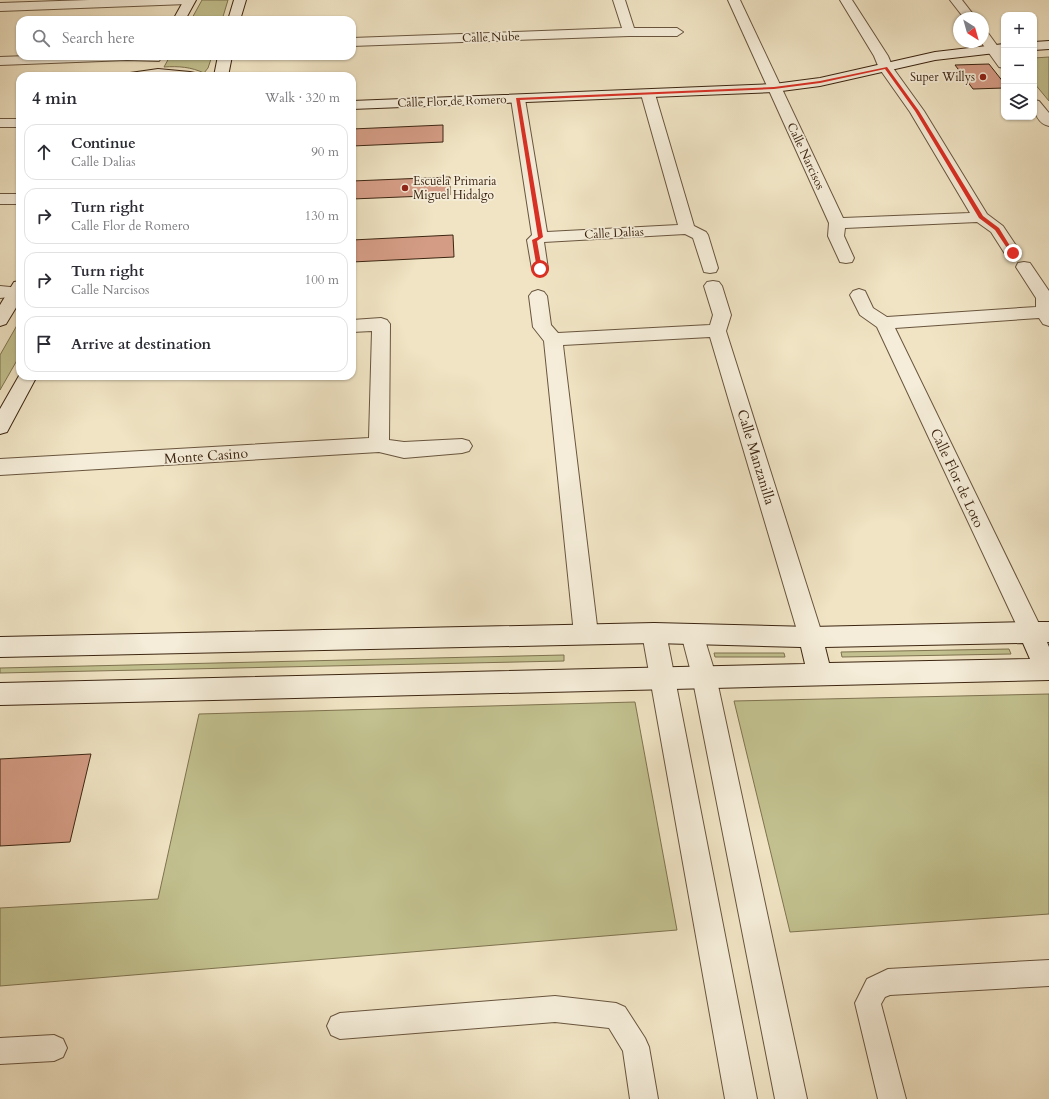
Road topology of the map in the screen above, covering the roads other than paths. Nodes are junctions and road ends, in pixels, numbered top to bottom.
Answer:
1 (187, 0) edge
2 (190, 0) edge
3 (240, 0) edge
4 (618, 0) edge
5 (734, 0) edge
6 (846, 0) edge
7 (956, 0) edge
8 (0, 7) edge
9 (965, 12) edge
10 (181, 16) edge
11 (235, 16) edge
12 (629, 32) junction
13 (677, 32) dead end
14 (989, 40) edge
15 (356, 42) edge
16 (1049, 45) edge
17 (1037, 46) edge
18 (999, 48) edge
19 (25, 60) edge
20 (152, 60) edge
21 (224, 60) edge
22 (0, 61) edge
23 (886, 68) junction
24 (139, 72) edge
25 (222, 72) edge
26 (774, 88) junction
27 (648, 94) junction
28 (518, 99) junction
29 (356, 105) edge
30 (1037, 108) edge
31 (1049, 122) edge
32 (0, 123) edge
33 (16, 123) edge
34 (0, 199) edge
35 (16, 199) edge
36 (981, 217) junction
37 (837, 224) junction
38 (687, 229) junction
39 (540, 237) junction
40 (1013, 253) dead end
41 (846, 258) dead end
42 (1024, 267) dead end
43 (540, 269) dead end
44 (12, 290) edge
45 (859, 295) dead end
46 (538, 296) dead end
47 (1046, 316) edge
48 (0, 320) edge
49 (884, 323) junction
50 (356, 326) edge
51 (717, 331) junction
52 (553, 339) junction
53 (26, 380) edge
54 (0, 427) edge
55 (379, 445) junction
56 (462, 446) dead end
57 (0, 467) edge
58 (1040, 632) edge
59 (654, 633) junction
60 (586, 634) junction
61 (693, 634) junction
62 (812, 636) junction
63 (0, 647) edge
64 (1047, 669) edge
65 (819, 674) junction
66 (704, 676) junction
67 (661, 677) junction
68 (0, 694) edge
69 (1049, 973) edge
70 (340, 1026) dead end
71 (54, 1048) dead end
72 (0, 1051) edge
73 (644, 1099) edge
74 (741, 1099) edge
75 (791, 1099) edge
76 (892, 1099) edge

1 - 8 street
2 - 10 street
3 - 11 street
4 - 12 street
5 - 26 street, Calle Narcisos
6 - 23 street
7 - 9 street
12 - 13 street, Calle Nube
12 - 15 street, Calle Nube
14 - 18 street
16 - 17 street
18 - 23 street, Calle Flor de Romero
19 - 22 street
20 - 24 street
21 - 25 street
23 - 26 street, Calle Flor de Romero
23 - 36 street
26 - 27 street, Calle Flor de Romero
26 - 37 street, Calle Narcisos
27 - 28 street, Calle Flor de Romero
27 - 38 street
28 - 29 street, Calle Flor de Romero
28 - 39 street
30 - 31 street
32 - 33 street
34 - 35 street
36 - 37 street
36 - 40 street
37 - 41 street, Calle Narcisos
38 - 39 street, Calle Dalias
38 - 51 street, Calle Manzanilla
39 - 43 street
42 - 47 street
44 - 48 street
45 - 49 street, Calle Flor de Loto
46 - 52 street
47 - 49 street
49 - 58 street, Calle Flor de Loto
50 - 55 street
51 - 52 street
51 - 62 street, Calle Manzanilla
52 - 60 street
53 - 54 street
55 - 56 street, Monte Casino
55 - 57 street, Monte Casino
58 - 62 street
58 - 64 street, Calle Flor de Loto
59 - 60 street
59 - 61 street
59 - 67 street
60 - 63 street
61 - 62 street
61 - 66 street
62 - 65 street, Calle Manzanilla
64 - 65 street
65 - 66 street
66 - 67 street
66 - 75 street
67 - 68 street
67 - 74 street
69 - 76 lane
70 - 73 lane
71 - 72 lane

